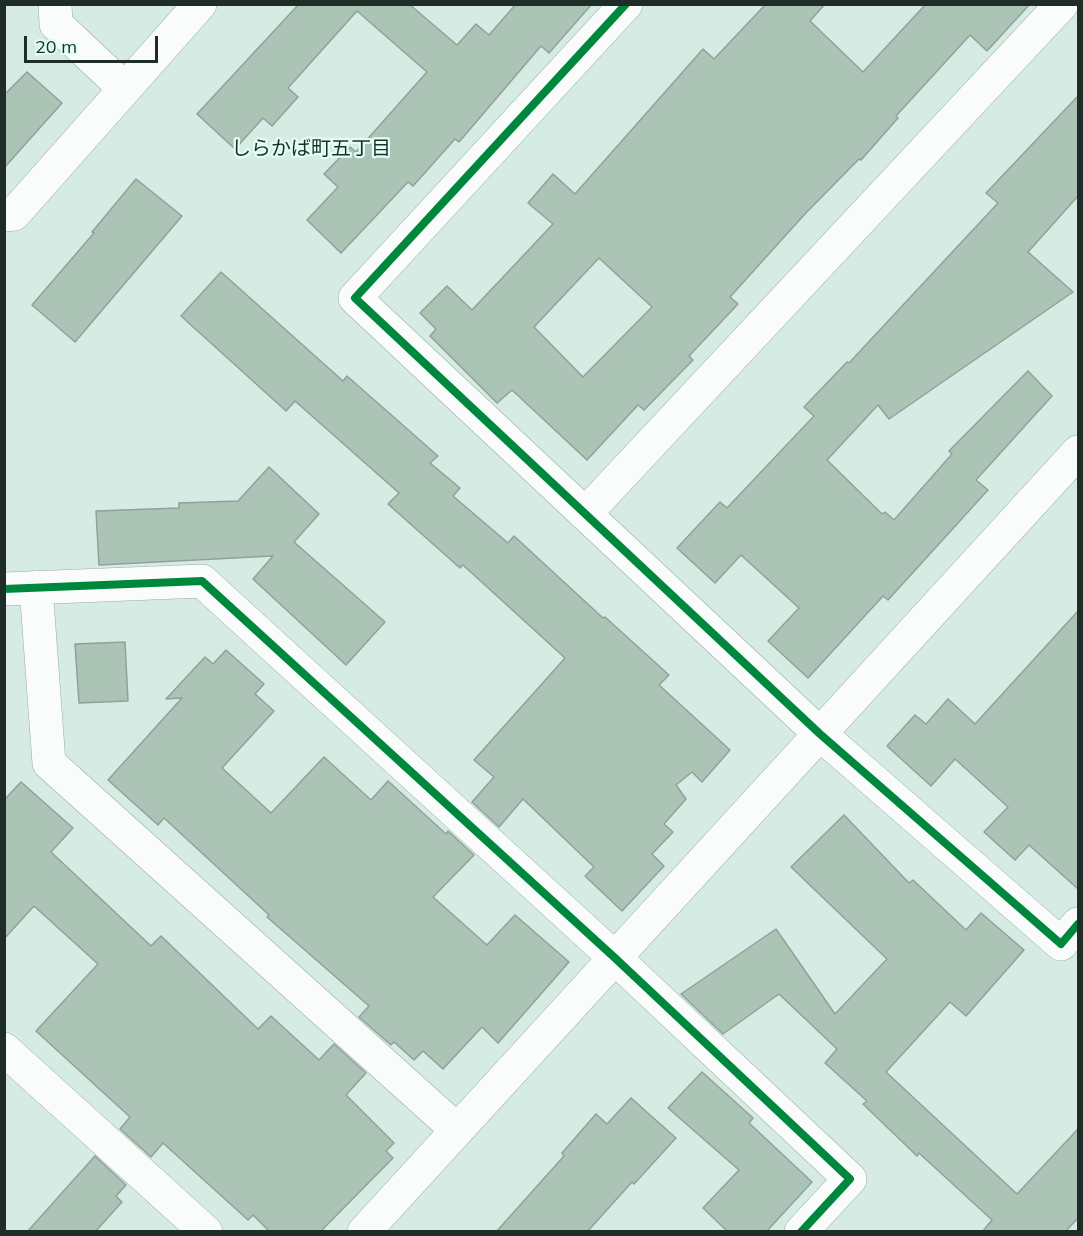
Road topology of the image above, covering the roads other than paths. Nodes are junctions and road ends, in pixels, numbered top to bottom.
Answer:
1 (55, 4) edge
2 (200, 4) edge
3 (626, 4) edge
4 (1062, 4) edge
5 (124, 88) junction
6 (4, 215) edge
7 (1078, 452) edge
8 (585, 514) junction
9 (36, 587) junction
10 (4, 589) edge
11 (820, 734) junction
12 (1078, 924) edge
13 (615, 958) junction
14 (4, 1049) edge
15 (457, 1130) junction
16 (206, 1232) edge
17 (364, 1232) edge
18 (801, 1232) edge

1 - 5 street
2 - 5 street
3 - 8 street
4 - 8 street
5 - 6 street
7 - 11 street
8 - 11 street
9 - 10 street
9 - 13 street
9 - 15 street
11 - 12 street
11 - 13 street
13 - 15 street
13 - 18 street
14 - 16 street
15 - 17 street

